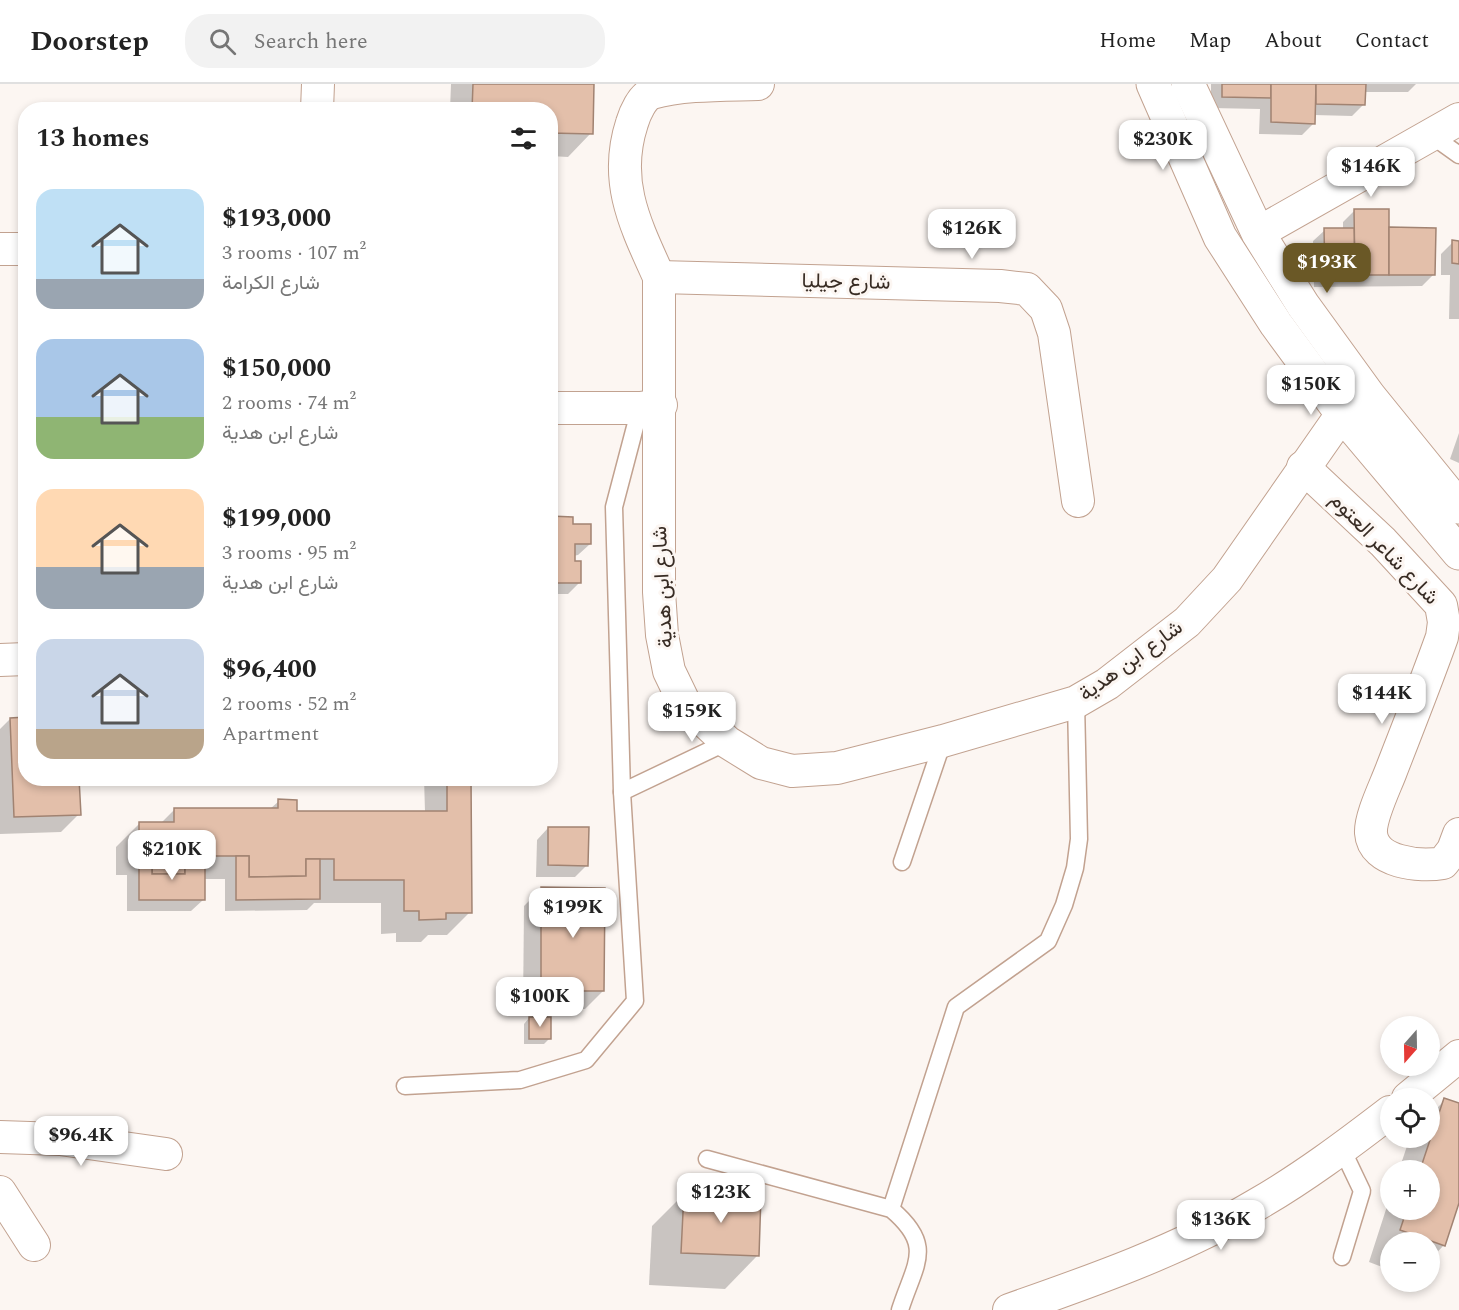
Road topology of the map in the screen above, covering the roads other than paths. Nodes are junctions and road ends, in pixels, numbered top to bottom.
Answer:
1 (318, 84) edge
2 (758, 84) edge
3 (1153, 84) edge
4 (1188, 84) edge
5 (317, 102) edge
6 (1459, 119) edge
7 (1431, 135) junction
8 (1459, 155) edge
9 (1258, 233) junction
10 (0, 249) edge
11 (18, 249) edge
12 (659, 277) junction
13 (650, 406) junction
14 (558, 408) edge
15 (1342, 414) junction
16 (1303, 466) junction
17 (1078, 501) dead end
18 (1459, 507) edge
19 (1459, 553) edge
20 (18, 659) edge
21 (0, 660) edge
22 (1076, 702) junction
23 (943, 741) junction
24 (727, 742) junction
25 (622, 792) junction
26 (1459, 834) edge
27 (902, 862) dead end
28 (1459, 1056) edge
29 (405, 1086) dead end
30 (1420, 1088) edge
31 (1380, 1120) edge
32 (0, 1137) edge
33 (1342, 1149) junction
34 (166, 1154) dead end
35 (707, 1159) dead end
36 (0, 1192) edge
37 (891, 1209) junction
38 (34, 1245) dead end
39 (1342, 1257) dead end
40 (900, 1310) edge
41 (1009, 1310) edge

1 - 5 street
2 - 12 street, شارع ابن هدية
3 - 15 street
4 - 9 street
6 - 7 street
7 - 8 lane
7 - 9 street
9 - 18 street
10 - 11 street
12 - 13 street, شارع ابن هدية
12 - 17 street, شارع جيليا
13 - 14 street
13 - 24 street, شارع ابن هدية
13 - 25 lane
15 - 16 street, شارع ابن هدية
15 - 19 street
16 - 22 street, شارع ابن هدية
16 - 26 street, شارع شاعر العتوم
20 - 21 street
22 - 23 street, شارع ابن هدية
22 - 37 lane
23 - 24 street, شارع ابن هدية
23 - 27 lane
24 - 25 lane
25 - 29 lane
28 - 30 street
31 - 33 street
32 - 34 street
33 - 39 lane
33 - 41 street
35 - 37 lane
36 - 38 street
37 - 40 lane

